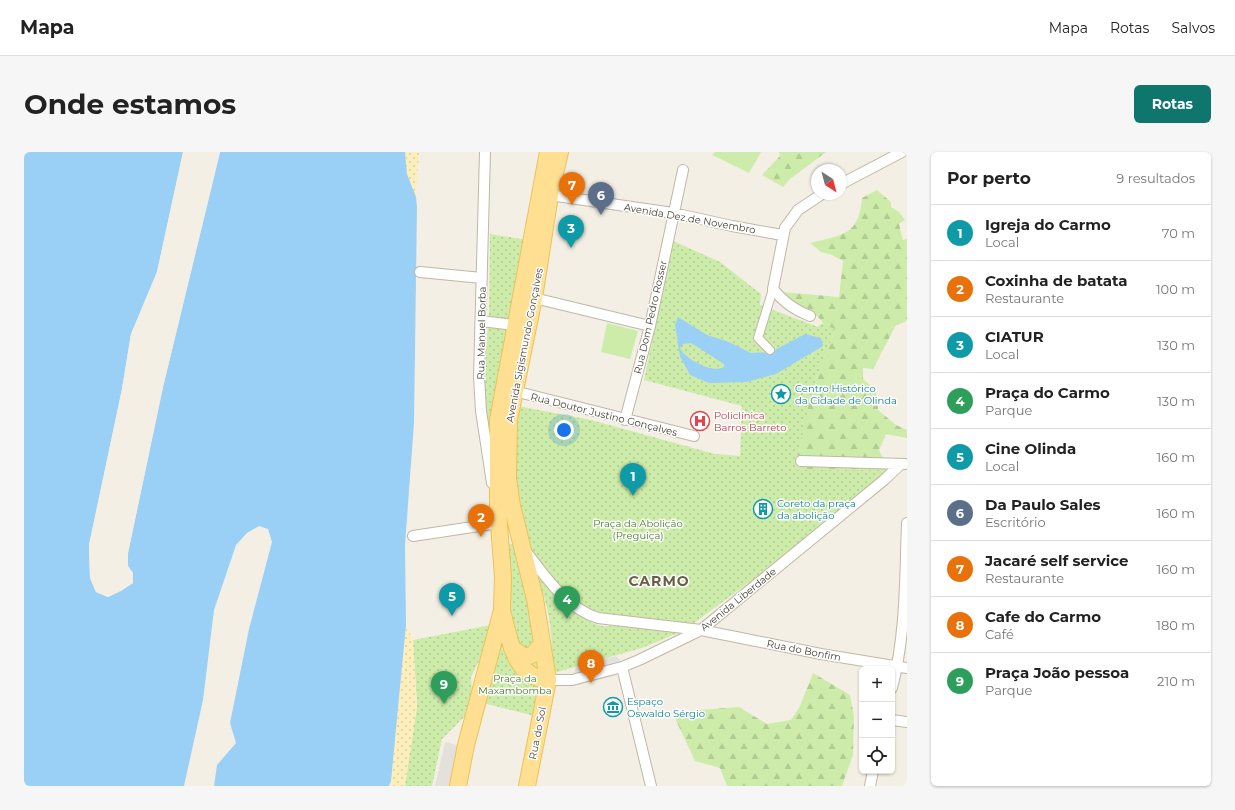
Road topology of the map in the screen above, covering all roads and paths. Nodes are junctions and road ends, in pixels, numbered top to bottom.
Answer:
1 (485, 152) edge
2 (548, 152) edge
3 (560, 152) edge
4 (902, 152) edge
5 (683, 170) dead end
6 (847, 181) edge
7 (550, 195) junction
8 (813, 200) edge
9 (673, 213) junction
10 (782, 235) junction
11 (420, 272) dead end
12 (482, 278) junction
13 (772, 289) junction
14 (534, 298) junction
15 (810, 316) dead end
16 (481, 321) junction
17 (515, 325) junction
18 (650, 326) junction
19 (770, 350) dead end
20 (514, 391) junction
21 (625, 420) junction
22 (694, 436) dead end
23 (801, 461) dead end
24 (904, 464) edge
25 (498, 517) junction
26 (907, 523) edge
27 (413, 536) dead end
28 (522, 546) junction
29 (501, 554) junction
30 (502, 610) junction
31 (701, 630) junction
32 (542, 643) junction
33 (512, 648) junction
34 (622, 667) junction
35 (902, 668) edge
36 (548, 680) junction
37 (895, 682) edge
38 (895, 720) edge
39 (907, 722) edge
40 (872, 774) edge
41 (458, 786) edge
42 (527, 786) edge
43 (651, 786) edge
44 (870, 786) edge

1 - 12 street, Rua Manuel Borba
2 - 17 main road, Avenida Sigismundo Gonçalves
3 - 7 main road, Avenida Sigismundo Gonçalves
4 - 6 street
5 - 9 street, Rua Dom Pedro Rosser
7 - 9 street, Avenida Dez de Novembro
7 - 14 main road, Avenida Sigismundo Gonçalves
8 - 10 street
9 - 10 street, Avenida Dez de Novembro
9 - 18 street, Rua Dom Pedro Rosser
10 - 13 street
11 - 12 street
12 - 16 street, Rua Manuel Borba
13 - 15 street
13 - 19 street
14 - 18 street
14 - 20 main road, Avenida Sigismundo Gonçalves
16 - 17 street
16 - 25 street, Rua Manuel Borba
17 - 25 main road, Avenida Sigismundo Gonçalves
18 - 21 street, Rua Dom Pedro Rosser
20 - 21 street, Rua Doutor Justino Gonçalves
20 - 28 main road, Avenida Sigismundo Gonçalves
21 - 22 street, Rua Doutor Justino Gonçalves
23 - 24 street
24 - 31 street, Avenida Liberdade
25 - 27 street
25 - 29 main road, Avenida Sigismundo Gonçalves
26 - 35 street
28 - 29 main road
28 - 31 street, Rua do Bonfim
28 - 32 main road, Avenida Sigismundo Gonçalves
29 - 30 main road, Avenida Sigismundo Gonçalves
30 - 33 main road
30 - 41 main road
31 - 34 street, Avenida Liberdade
31 - 35 street, Rua do Bonfim
32 - 33 main road
32 - 36 main road, Avenida Sigismundo Gonçalves
33 - 36 main road
34 - 36 street, Avenida Liberdade
34 - 43 street
35 - 37 street
36 - 42 main road, Rua do Sol
38 - 39 street
40 - 44 street

